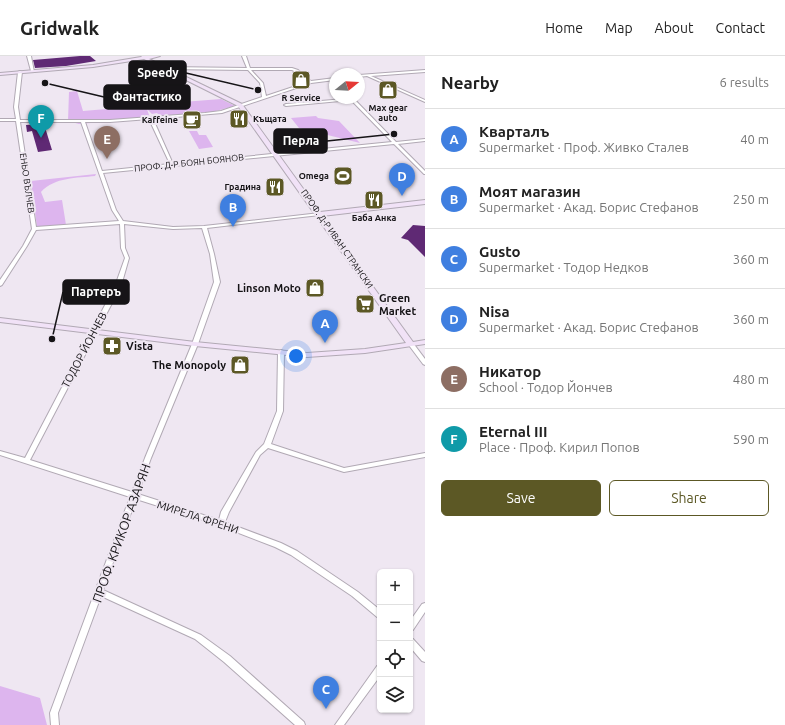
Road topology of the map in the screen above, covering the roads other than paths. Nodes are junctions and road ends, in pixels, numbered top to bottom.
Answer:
1 (29, 56) edge
2 (151, 56) edge
3 (158, 56) edge
4 (244, 56) edge
5 (144, 57) edge
6 (164, 68) junction
7 (248, 68) junction
8 (33, 71) junction
9 (425, 71) edge
10 (20, 72) junction
11 (0, 73) edge
12 (367, 76) joint
13 (329, 80) edge
14 (310, 82) junction
15 (264, 97) junction
16 (329, 101) edge
17 (425, 101) edge
18 (357, 104) edge
19 (240, 105) junction
20 (286, 105) dead end
21 (0, 120) edge
22 (18, 120) junction
23 (151, 120) junction
24 (83, 122) junction
25 (425, 140) edge
26 (396, 143) junction
27 (277, 154) junction
28 (172, 165) junction
29 (101, 172) junction
30 (425, 173) edge
31 (425, 202) edge
32 (320, 214) junction
33 (122, 222) junction
34 (204, 227) junction
35 (34, 229) junction
36 (0, 284) edge
37 (0, 320) edge
38 (93, 331) junction
39 (425, 342) edge
40 (196, 344) junction
41 (411, 344) junction
42 (281, 352) junction
43 (425, 363) edge
44 (267, 444) junction
45 (0, 453) edge
46 (425, 454) edge
47 (26, 462) junction
48 (134, 496) junction
49 (221, 523) junction
50 (99, 592) junction
51 (425, 606) edge
52 (377, 612) edge
53 (413, 624) edge
54 (413, 644) edge
55 (425, 658) edge
56 (377, 674) edge
57 (55, 725) edge
58 (301, 725) edge
59 (339, 725) edge

1 - 8 street
2 - 5 street
3 - 5 street
4 - 7 street
5 - 6 street, ПРОФ. Д-Р ИВАН СТРАНСКИ
5 - 8 street
6 - 7 street
6 - 19 street, ПРОФ. Д-Р ИВАН СТРАНСКИ
7 - 14 street
7 - 15 street
8 - 10 street
8 - 11 street
9 - 12 street
10 - 11 street
10 - 22 street, ЕНЬО ВЪЛЧЕВ
12 - 17 street
13 - 14 street
14 - 15 street
15 - 19 street
16 - 20 street
18 - 26 street
19 - 23 street
19 - 27 street, ПРОФ. Д-Р ИВАН СТРАНСКИ
21 - 22 street
22 - 24 street
22 - 35 street, ЕНЬО ВЪЛЧЕВ
23 - 24 street
23 - 28 street
24 - 29 street, ТОДОР ЙОНЧЕВ
25 - 26 street, ПРОФ. Д-Р БОЯН БОЯНОВ
26 - 27 street, ПРОФ. Д-Р БОЯН БОЯНОВ
26 - 30 street
27 - 28 street, ПРОФ. Д-Р БОЯН БОЯНОВ
27 - 32 street, ПРОФ. Д-Р ИВАН СТРАНСКИ
28 - 29 street, ПРОФ. Д-Р БОЯН БОЯНОВ
29 - 33 street, ТОДОР ЙОНЧЕВ
31 - 32 street
32 - 34 street
32 - 41 street, ПРОФ. Д-Р ИВАН СТРАНСКИ
33 - 34 street
33 - 35 street
33 - 38 street, ТОДОР ЙОНЧЕВ
34 - 40 street, ПРОФ. КРИКОР АЗАРЯН
35 - 36 street, ЕНЬО ВЪЛЧЕВ
37 - 38 street
38 - 40 street
38 - 47 street, ТОДОР ЙОНЧЕВ
39 - 41 street
40 - 42 street
40 - 48 street, ПРОФ. КРИКОР АЗАРЯН
41 - 42 street
41 - 43 street
42 - 44 street
44 - 46 street
44 - 49 street
45 - 47 street, МИРЕЛА ФРЕНИ
47 - 48 street, МИРЕЛА ФРЕНИ
48 - 49 street, МИРЕЛА ФРЕНИ
48 - 50 street, ПРОФ. КРИКОР АЗАРЯН
49 - 52 street, МИРЕЛА ФРЕНИ
50 - 57 street, ПРОФ. КРИКОР АЗАРЯН
50 - 58 street
51 - 53 street
54 - 55 street
56 - 59 street

